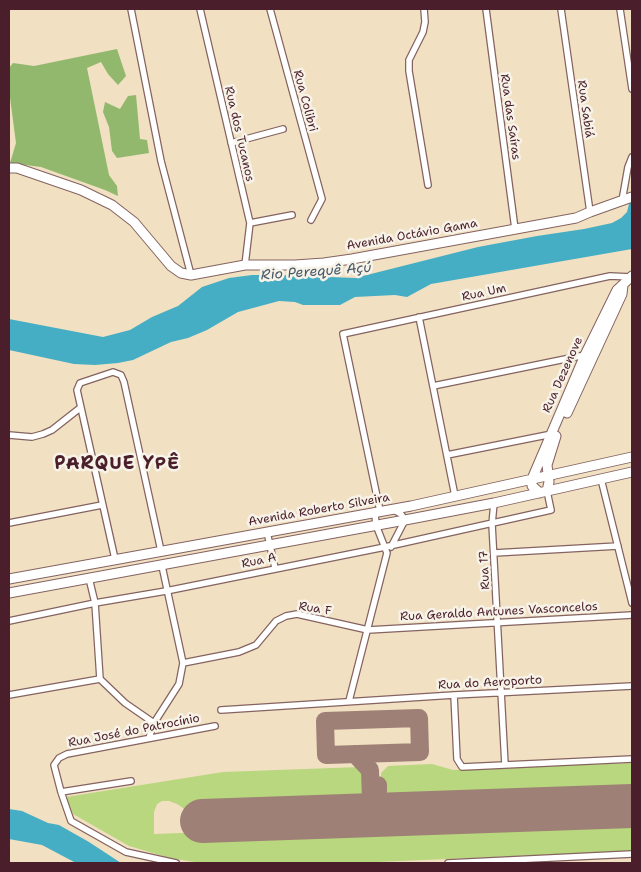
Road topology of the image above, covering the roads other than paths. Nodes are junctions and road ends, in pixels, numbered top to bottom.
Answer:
1 (131, 9) edge
2 (200, 9) edge
3 (270, 9) edge
4 (424, 9) edge
5 (486, 9) edge
6 (561, 9) edge
7 (620, 9) edge
8 (632, 89) edge
9 (283, 130) dead end
10 (231, 143) junction
11 (632, 157) edge
12 (9, 168) edge
13 (428, 185) dead end
14 (627, 199) edge
15 (590, 212) junction
16 (292, 215) dead end
17 (311, 220) dead end
18 (250, 223) junction
19 (515, 229) junction
20 (245, 265) junction
21 (191, 275) junction
22 (632, 277) edge
23 (418, 317) junction
24 (588, 356) junction
25 (433, 386) junction
26 (80, 408) junction
27 (554, 434) junction
28 (9, 435) edge
29 (447, 455) junction
30 (632, 457) edge
31 (632, 472) edge
32 (548, 476) junction
33 (532, 479) junction
34 (600, 479) junction
35 (543, 492) junction
36 (455, 496) junction
37 (494, 503) junction
38 (102, 505) junction
39 (392, 509) junction
40 (380, 511) junction
41 (405, 520) junction
42 (9, 523) edge
43 (492, 524) junction
44 (376, 525) junction
45 (268, 532) junction
46 (270, 545) junction
47 (618, 546) junction
48 (175, 549) junction
49 (388, 549) junction
50 (161, 551) junction
51 (494, 552) junction
52 (115, 559) junction
53 (180, 562) junction
54 (162, 566) junction
55 (275, 568) junction
56 (629, 576) edge
57 (89, 578) junction
58 (9, 579) edge
59 (166, 590) junction
60 (9, 593) edge
61 (95, 602) junction
62 (632, 603) edge
63 (632, 615) edge
64 (9, 621) edge
65 (498, 621) junction
66 (368, 630) junction
67 (183, 663) junction
68 (100, 679) junction
69 (632, 686) edge
70 (502, 692) junction
71 (9, 695) edge
72 (454, 695) junction
73 (349, 701) junction
74 (221, 710) dead end
75 (154, 722) junction
76 (215, 726) dead end
77 (149, 738) junction
78 (632, 759) edge
79 (505, 765) junction
80 (131, 781) dead end
81 (61, 792) junction
82 (632, 854) edge
83 (582, 856) junction
84 (508, 862) edge
85 (176, 863) edge
86 (448, 863) edge
87 (582, 863) edge

1 - 21 street
2 - 10 street, Rua dos Tucanos
3 - 17 street, Rua Colibri
4 - 13 street
5 - 19 street, Rua das Saíras
6 - 15 street, Rua Sabiá
7 - 8 street
9 - 10 street
10 - 18 street, Rua dos Tucanos
11 - 14 street
12 - 21 street
14 - 15 street, Avenida Octávio Gama
15 - 19 street, Avenida Octávio Gama
16 - 18 street
18 - 20 street, Rua dos Tucanos
19 - 20 street, Avenida Octávio Gama
20 - 21 street, Avenida Octávio Gama
22 - 23 street, Rua Um
22 - 24 street, Rua Dezenove
23 - 25 street
23 - 40 street, Rua Um
24 - 25 street
24 - 27 street, Rua Dezenove
25 - 29 street
26 - 28 street
26 - 38 street
26 - 50 street
27 - 29 street
27 - 32 street, Rua Dezenove
27 - 33 street, Rua Dezenove
29 - 36 street
30 - 32 street, Avenida Roberto Silveira
31 - 34 street, Avenida Roberto Silveira
32 - 33 street, Avenida Roberto Silveira
32 - 35 street, Rua Dezenove
33 - 35 street
33 - 36 street, Avenida Roberto Silveira
34 - 35 street, Avenida Roberto Silveira
34 - 47 street
35 - 37 street, Avenida Roberto Silveira
35 - 43 street, Rua A
36 - 39 street, Avenida Roberto Silveira
37 - 41 street, Avenida Roberto Silveira
37 - 43 street
38 - 42 street
38 - 52 street
39 - 40 street, Avenida Roberto Silveira
39 - 41 street
40 - 44 street
40 - 45 street, Avenida Roberto Silveira
41 - 44 street, Avenida Roberto Silveira
41 - 49 street
43 - 49 street, Rua A
43 - 51 street, Rua 17
44 - 46 street, Avenida Roberto Silveira
44 - 49 street
45 - 46 street
45 - 48 street, Avenida Roberto Silveira
46 - 53 street, Avenida Roberto Silveira
46 - 55 street
47 - 51 street
47 - 56 street
48 - 50 street, Avenida Roberto Silveira
48 - 53 street
49 - 55 street, Rua A
49 - 66 street
50 - 52 street, Avenida Roberto Silveira
50 - 54 street
51 - 65 street, Rua 17
52 - 58 street, Avenida Roberto Silveira
53 - 54 street, Avenida Roberto Silveira
54 - 57 street, Avenida Roberto Silveira
54 - 59 street
55 - 59 street, Rua A
56 - 62 street
57 - 60 street, Avenida Roberto Silveira
57 - 61 street
59 - 61 street, Rua A
59 - 67 street
61 - 64 street, Rua A
61 - 68 street
63 - 65 street, Rua Geraldo Antunes Vasconcelos
65 - 66 street, Rua Geraldo Antunes Vasconcelos
65 - 70 street, Rua 17
66 - 67 street, Rua F
66 - 73 street
67 - 75 street
68 - 71 street
68 - 75 street
69 - 70 street, Rua do Aeroporto
70 - 72 street, Rua do Aeroporto
70 - 79 street, Rua 17
72 - 73 street, Rua do Aeroporto
72 - 79 street
73 - 74 street, Rua do Aeroporto
75 - 77 street
76 - 77 street, Rua José do Patrocínio
77 - 81 street, Rua José do Patrocínio
78 - 79 street
80 - 81 street
81 - 85 street, Rua José do Patrocínio
82 - 83 street
83 - 84 street
83 - 87 street
84 - 86 street

